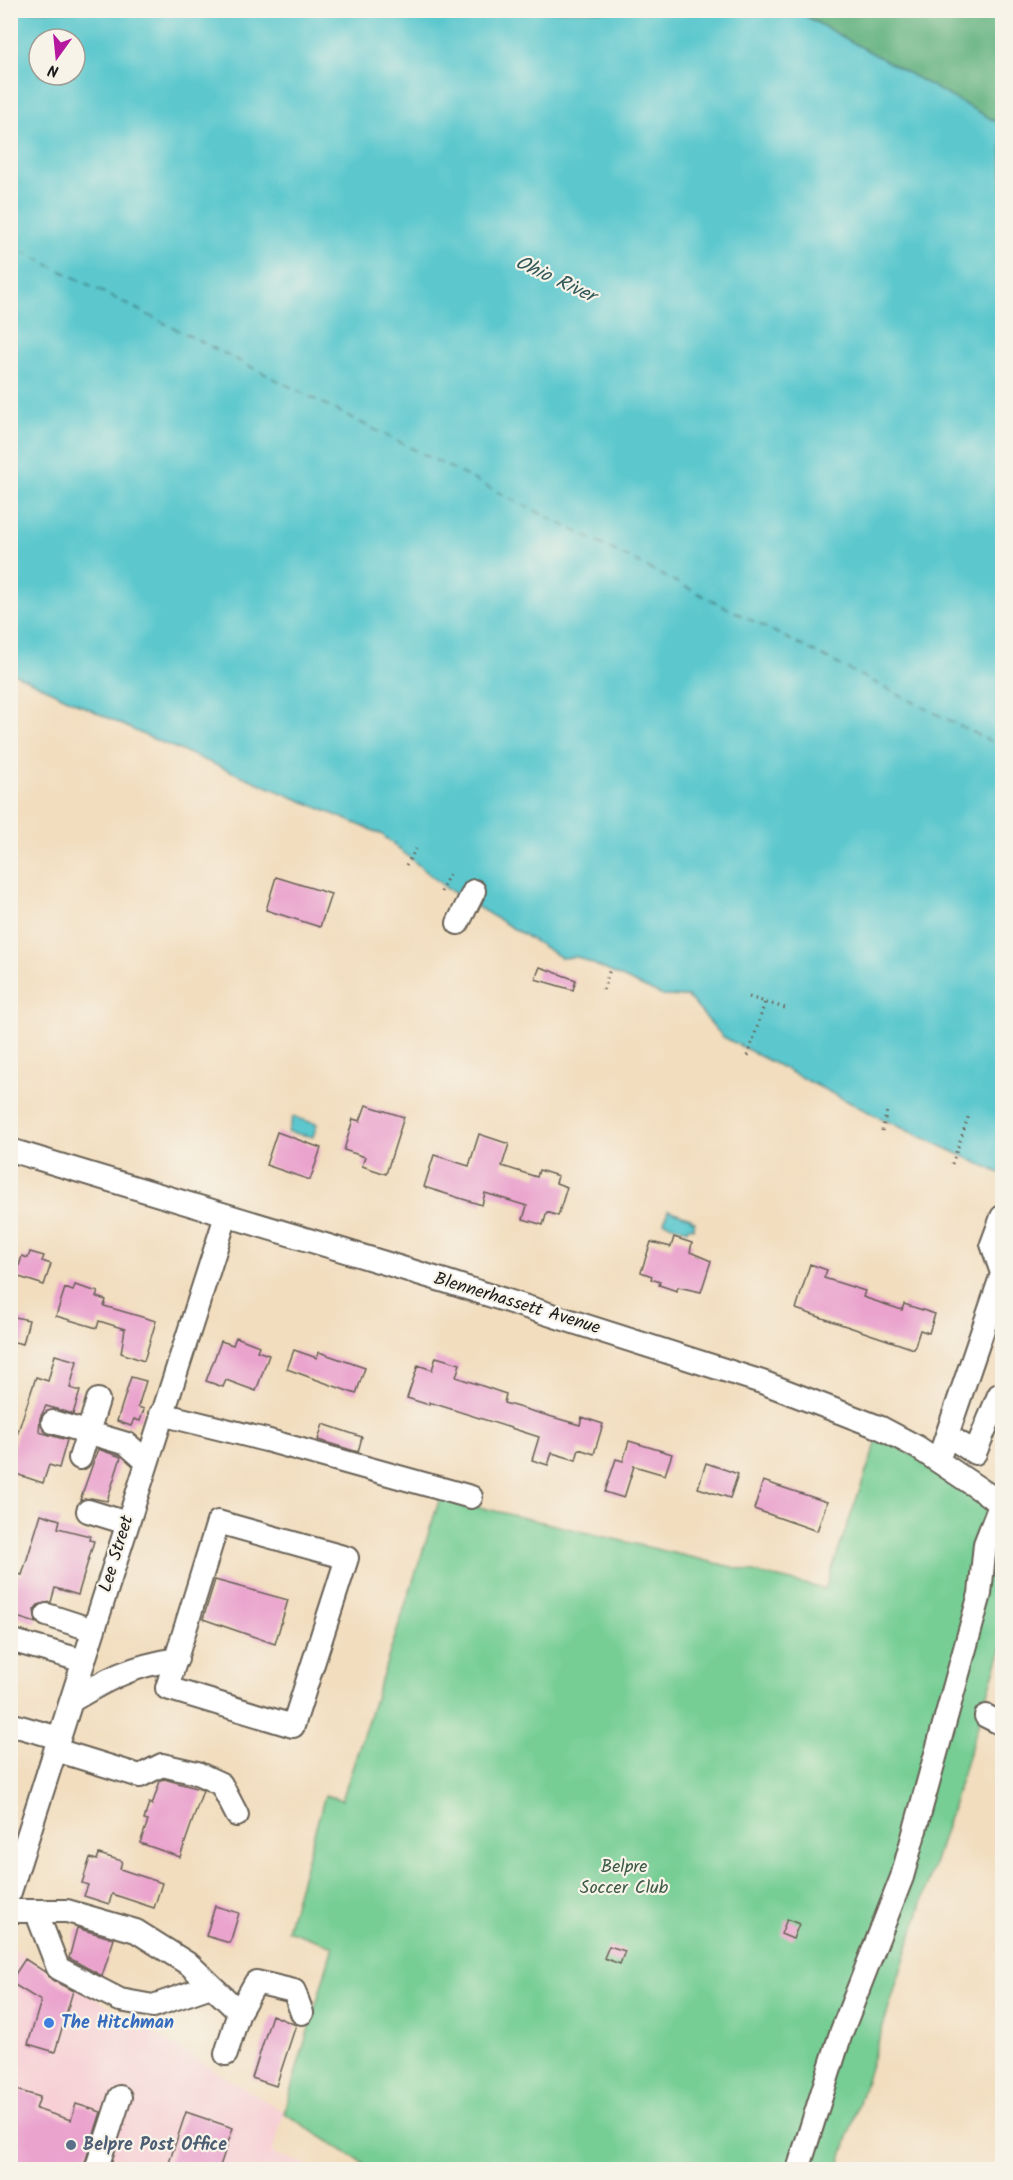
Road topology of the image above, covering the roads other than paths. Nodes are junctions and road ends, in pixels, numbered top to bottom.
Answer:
1 (474, 891) dead end
2 (458, 923) dead end
3 (10, 1150) edge
4 (226, 1216) junction
5 (1002, 1217) edge
6 (1002, 1274) edge
7 (965, 1383) junction
8 (1000, 1395) edge
9 (161, 1414) junction
10 (92, 1417) junction
11 (53, 1422) dead end
12 (947, 1435) junction
13 (154, 1438) junction
14 (80, 1458) dead end
15 (146, 1461) junction
16 (938, 1461) junction
17 (471, 1497) dead end
18 (1002, 1502) edge
19 (88, 1510) dead end
20 (127, 1523) junction
21 (47, 1615) dead end
22 (93, 1630) junction
23 (10, 1640) edge
24 (177, 1659) junction
25 (84, 1661) junction
26 (71, 1701) junction
27 (10, 1724) edge
28 (57, 1744) junction
29 (237, 1815) dead end
30 (10, 1892) edge
31 (10, 1911) edge
32 (36, 1911) junction
33 (212, 1986) junction
34 (239, 2012) junction
35 (302, 2013) dead end
36 (226, 2054) dead end
37 (120, 2097) dead end
38 (96, 2169) edge
39 (798, 2169) edge

1 - 2 street
3 - 4 street, Blennerhassett Avenue
4 - 9 street, Lee Street
4 - 16 street, Blennerhassett Avenue
5 - 6 street
6 - 7 street
7 - 8 street
7 - 12 street
8 - 12 street
9 - 13 street, Lee Street
9 - 17 street
10 - 11 street
10 - 13 street
10 - 14 street
10 - 15 street
12 - 16 street
13 - 15 street, Lee Street
15 - 20 street, Lee Street
16 - 18 street, Blennerhassett Avenue
18 - 39 street
19 - 20 street
20 - 22 street, Lee Street
21 - 22 street
22 - 25 street, Lee Street
23 - 25 street
24 - 24 street
24 - 26 street
25 - 26 street, Lee Street
26 - 28 street, Lee Street
27 - 28 street
28 - 29 street
28 - 30 street, Lee Street
31 - 32 street
32 - 33 street
32 - 33 street
33 - 34 street
34 - 35 street
34 - 36 street
37 - 38 street

